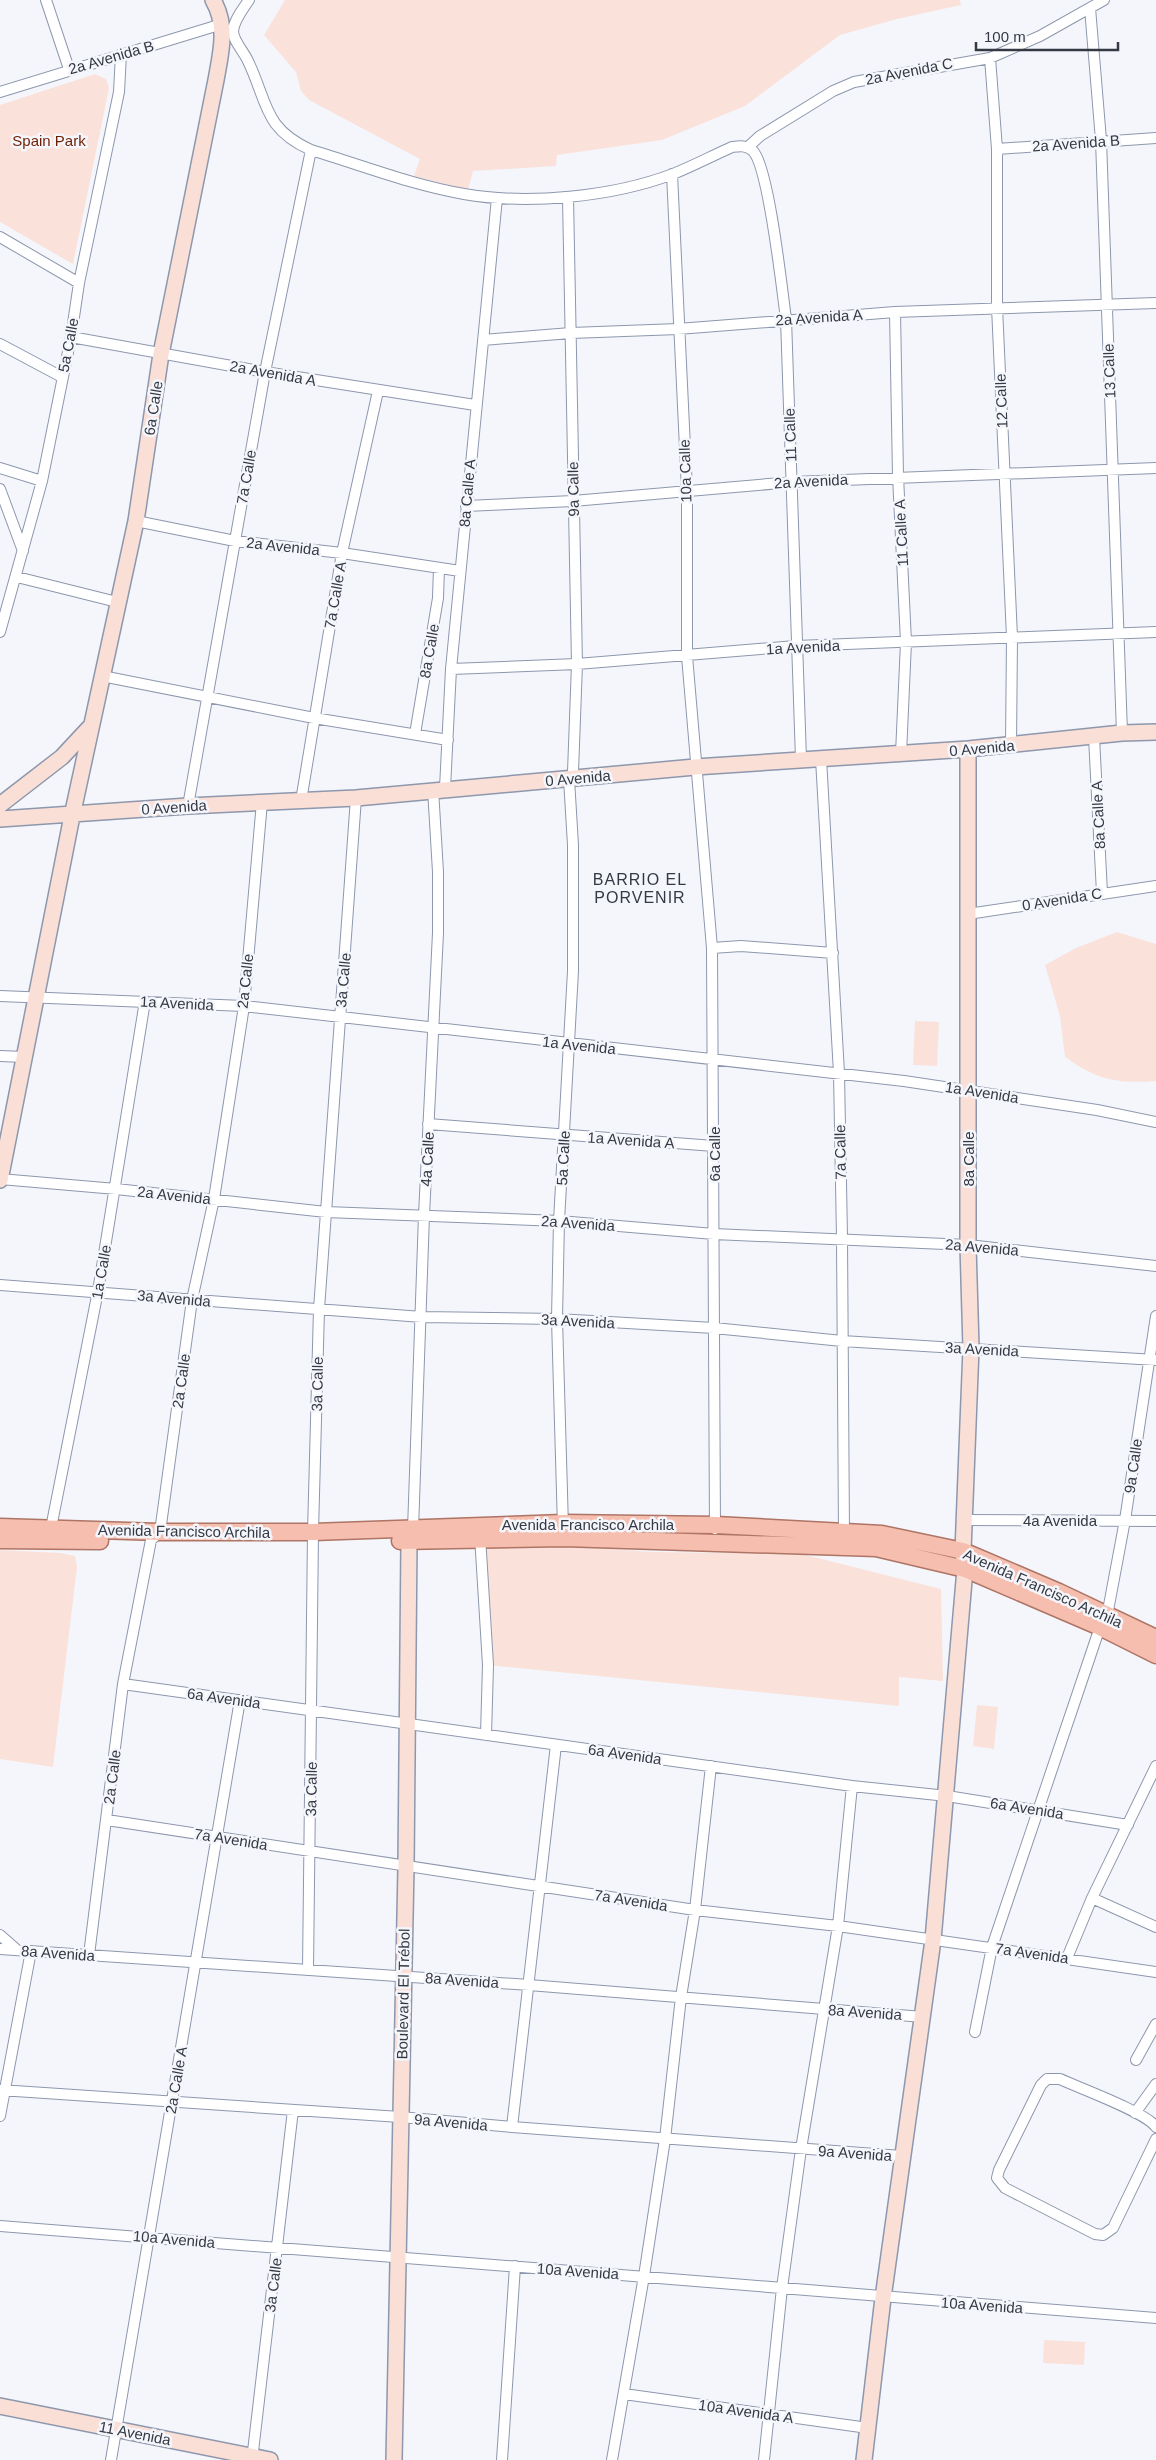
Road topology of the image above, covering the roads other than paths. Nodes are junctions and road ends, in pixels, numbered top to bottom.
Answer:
1 (46, 0) edge
2 (213, 0) edge
3 (249, 0) edge
4 (1104, 0) edge
5 (1090, 8) junction
6 (222, 24) junction
7 (121, 54) junction
8 (990, 58) junction
9 (69, 69) junction
10 (0, 92) edge
11 (1156, 138) edge
12 (1101, 140) junction
13 (748, 147) junction
14 (996, 149) junction
15 (311, 150) junction
16 (672, 174) junction
17 (568, 197) junction
18 (497, 198) junction
19 (0, 237) edge
20 (79, 283) junction
21 (1106, 303) junction
22 (1156, 303) edge
23 (997, 307) junction
24 (895, 312) junction
25 (786, 319) junction
26 (678, 329) junction
27 (571, 333) junction
28 (71, 337) junction
29 (483, 340) junction
30 (0, 344) edge
31 (161, 354) junction
32 (265, 372) junction
33 (62, 377) junction
34 (378, 391) junction
35 (475, 405) junction
36 (0, 468) edge
37 (1156, 468) edge
38 (1112, 470) junction
39 (1003, 473) junction
40 (898, 476) junction
41 (42, 481) junction
42 (792, 482) junction
43 (0, 489) edge
44 (687, 490) junction
45 (572, 501) junction
46 (466, 506) junction
47 (136, 521) junction
48 (235, 540) junction
49 (23, 552) junction
50 (342, 553) junction
51 (439, 568) junction
52 (460, 571) junction
53 (17, 577) junction
54 (117, 602) junction
55 (0, 632) edge
56 (1156, 632) edge
57 (1118, 634) junction
58 (1012, 637) junction
59 (906, 642) junction
60 (796, 646) junction
61 (687, 656) junction
62 (577, 664) junction
63 (450, 669) junction
64 (102, 676) junction
65 (208, 696) junction
66 (314, 718) junction
67 (90, 727) junction
68 (1156, 732) edge
69 (1122, 733) junction
70 (414, 734) junction
71 (1094, 737) junction
72 (448, 740) junction
73 (1011, 745) junction
74 (968, 749) junction
75 (902, 754) junction
76 (802, 760) junction
77 (820, 760) junction
78 (695, 767) junction
79 (569, 779) junction
80 (439, 789) junction
81 (356, 798) junction
82 (301, 801) junction
83 (262, 802) junction
84 (0, 805) edge
85 (188, 806) junction
86 (72, 816) junction
87 (0, 819) edge
88 (1156, 886) edge
89 (1102, 893) junction
90 (968, 914) junction
91 (712, 948) junction
92 (833, 953) junction
93 (0, 996) edge
94 (36, 996) junction
95 (145, 1001) junction
96 (244, 1006) junction
97 (340, 1017) junction
98 (434, 1028) junction
99 (568, 1044) junction
100 (0, 1056) edge
101 (24, 1057) junction
102 (714, 1060) junction
103 (839, 1073) junction
104 (968, 1090) junction
105 (6, 1118) edge
106 (1156, 1122) edge
107 (428, 1124) junction
108 (564, 1135) junction
109 (714, 1146) junction
110 (0, 1180) edge
111 (116, 1189) junction
112 (214, 1199) junction
113 (326, 1212) junction
114 (424, 1215) junction
115 (559, 1221) junction
116 (714, 1234) junction
117 (842, 1238) junction
118 (968, 1245) junction
119 (1156, 1266) edge
120 (0, 1285) edge
121 (98, 1291) junction
122 (192, 1300) junction
123 (319, 1310) junction
124 (1156, 1316) edge
125 (422, 1317) junction
126 (557, 1319) junction
127 (714, 1328) junction
128 (842, 1341) junction
129 (971, 1348) junction
130 (1153, 1359) edge
131 (965, 1520) junction
132 (1125, 1520) junction
133 (1156, 1521) edge
134 (716, 1524) junction
135 (0, 1527) edge
136 (564, 1530) junction
137 (480, 1532) junction
138 (50, 1534) junction
139 (411, 1535) junction
140 (156, 1536) junction
141 (313, 1536) junction
142 (844, 1539) junction
143 (0, 1540) edge
144 (715, 1542) junction
145 (964, 1550) junction
146 (966, 1569) junction
147 (1104, 1621) junction
148 (1156, 1638) edge
149 (1156, 1655) edge
150 (123, 1684) junction
151 (240, 1700) junction
152 (312, 1710) junction
153 (406, 1724) junction
154 (486, 1735) junction
155 (556, 1745) junction
156 (711, 1766) junction
157 (1156, 1766) edge
158 (852, 1786) junction
159 (947, 1796) junction
160 (1040, 1810) junction
161 (107, 1820) junction
162 (1128, 1825) junction
163 (217, 1837) junction
164 (310, 1851) junction
165 (406, 1867) junction
166 (540, 1886) junction
167 (1092, 1898) junction
168 (695, 1910) junction
169 (838, 1926) junction
170 (1156, 1927) edge
171 (0, 1935) edge
172 (932, 1940) junction
173 (992, 1947) junction
174 (0, 1948) edge
175 (17, 1950) junction
176 (31, 1951) junction
177 (89, 1955) junction
178 (1067, 1958) junction
179 (196, 1963) junction
180 (308, 1970) junction
181 (1156, 1972) edge
182 (402, 1976) junction
183 (529, 1985) junction
184 (681, 1997) junction
185 (824, 2009) junction
186 (923, 2017) junction
187 (1156, 2024) edge
188 (974, 2032) dead end
189 (1136, 2060) dead end
190 (1156, 2084) edge
191 (3, 2090) edge
192 (172, 2103) junction
193 (293, 2110) junction
194 (1135, 2113) junction
195 (0, 2116) edge
196 (400, 2117) junction
197 (512, 2127) junction
198 (1156, 2127) edge
199 (665, 2139) junction
200 (1156, 2139) edge
201 (801, 2149) junction
202 (902, 2156) junction
203 (0, 2226) edge
204 (149, 2236) junction
205 (278, 2248) junction
206 (398, 2258) junction
207 (515, 2266) junction
208 (644, 2276) junction
209 (782, 2288) junction
210 (883, 2298) junction
211 (1156, 2318) edge
212 (624, 2394) junction
213 (0, 2406) edge
214 (768, 2413) junction
215 (868, 2428) junction
216 (116, 2429) junction
217 (252, 2458) edge
218 (111, 2460) edge
219 (270, 2460) edge
220 (394, 2460) edge
221 (502, 2460) edge
222 (612, 2460) edge
223 (764, 2460) edge
224 (864, 2460) edge

1 - 9 street
2 - 6 street, 6a Calle
3 - 15 street
4 - 5 street, 2a Avenida C
5 - 8 street, 2a Avenida C
5 - 12 street, 13 Calle
6 - 7 street, 2a Avenida B
6 - 31 street, 6a Calle
7 - 9 street, 2a Avenida B
7 - 20 street, 5a Calle
8 - 13 street, 2a Avenida C
8 - 14 street, 12 Calle
9 - 10 street, 2a Avenida B
11 - 12 street, 2a Avenida B
12 - 14 street, 2a Avenida B
12 - 21 street, 13 Calle
13 - 16 street
13 - 25 street, 11 Calle
14 - 23 street, 12 Calle
15 - 18 street
15 - 32 street, 7a Calle
16 - 17 street
16 - 26 street, 10a Calle
17 - 18 street
17 - 27 street, 9a Calle
18 - 29 street, 8a Calle A
19 - 20 street
20 - 28 street, 5a Calle
21 - 22 street, 2a Avenida A
21 - 23 street, 2a Avenida A
21 - 38 street, 13 Calle
23 - 24 street, 2a Avenida A
23 - 39 street, 12 Calle
24 - 25 street, 2a Avenida A
24 - 40 street, 11 Calle A
25 - 26 street, 2a Avenida A
25 - 42 street, 11 Calle
26 - 27 street, 2a Avenida A
26 - 44 street, 10a Calle
27 - 29 street, 2a Avenida A
27 - 45 street, 9a Calle
28 - 31 street, 2a Avenida A
28 - 33 street, 5a Calle
29 - 35 street, 8a Calle A
30 - 33 street
31 - 32 street, 2a Avenida A
31 - 47 street, 6a Calle
32 - 34 street, 2a Avenida A
32 - 48 street, 7a Calle
33 - 41 street, 5a Calle
34 - 35 street, 2a Avenida A
34 - 50 street, 7a Calle A
35 - 46 street, 8a Calle A
36 - 41 street
37 - 38 street, 2a Avenida
38 - 39 street, 2a Avenida
38 - 57 street, 13 Calle
39 - 40 street, 2a Avenida
39 - 58 street, 12 Calle
40 - 42 street, 2a Avenida
40 - 59 street, 11 Calle A
41 - 49 street, 5a Calle
42 - 44 street, 2a Avenida
42 - 60 street, 11 Calle
43 - 49 street
44 - 45 street, 2a Avenida
44 - 61 street, 10a Calle
45 - 46 street, 2a Avenida
45 - 62 street, 9a Calle
46 - 52 street, 8a Calle A
47 - 48 street, 2a Avenida
47 - 54 street, 6a Calle
48 - 50 street, 2a Avenida
48 - 65 street, 7a Calle
49 - 53 street, 5a Calle
50 - 51 street, 2a Avenida
50 - 66 street, 7a Calle A
51 - 52 street, 2a Avenida
51 - 70 street, 8a Calle
52 - 63 street, 8a Calle A
53 - 54 street
53 - 55 street, 5a Calle
54 - 64 street, 6a Calle
56 - 57 street, 1a Avenida
57 - 58 street, 1a Avenida
57 - 69 street, 13 Calle
58 - 59 street, 1a Avenida
58 - 73 street, 12 Calle
59 - 60 street, 1a Avenida
59 - 75 street, 11 Calle A
60 - 61 street, 1a Avenida
60 - 76 street, 11 Calle
61 - 62 street, 1a Avenida
61 - 78 street, 10a Calle
62 - 63 street, 1a Avenida
62 - 79 street, 9a Calle
63 - 72 street, 8a Calle A
64 - 65 street
64 - 67 street, 6a Calle
65 - 66 street
65 - 85 street, 7a Calle
66 - 70 street
66 - 82 street, 7a Calle A
67 - 84 street
67 - 86 street, 6a Calle
68 - 69 street, 0 Avenida
69 - 71 street, 0 Avenida
70 - 72 street
71 - 73 street, 0 Avenida
71 - 89 street, 8a Calle A
72 - 80 street, 8a Calle A
73 - 74 street, 0 Avenida
74 - 75 street, 0 Avenida
74 - 90 street, 8a Calle
75 - 77 street, 0 Avenida
76 - 77 street, 0 Avenida
76 - 78 street, 0 Avenida
77 - 92 street, 7a Calle
78 - 79 street, 0 Avenida
78 - 91 street, 6a Calle
79 - 80 street, 0 Avenida
79 - 99 street, 5a Calle
80 - 81 street, 0 Avenida
80 - 98 street, 4a Calle
81 - 82 street, 0 Avenida
81 - 97 street, 3a Calle
82 - 83 street, 0 Avenida
83 - 85 street, 0 Avenida
83 - 96 street, 2a Calle
85 - 86 street, 0 Avenida
86 - 87 street, 0 Avenida
86 - 94 street, 6a Calle
88 - 89 street, 0 Avenida C
89 - 90 street, 0 Avenida C
90 - 104 street, 8a Calle
91 - 92 street
91 - 102 street, 6a Calle
92 - 103 street, 7a Calle
93 - 94 street, 1a Avenida
94 - 95 street, 1a Avenida
94 - 101 street, 6a Calle
95 - 96 street, 1a Avenida
95 - 111 street, 1a Calle
96 - 97 street, 1a Avenida
96 - 112 street, 2a Calle
97 - 98 street, 1a Avenida
97 - 113 street, 3a Calle
98 - 99 street, 1a Avenida
98 - 107 street, 4a Calle
99 - 102 street, 1a Avenida
99 - 108 street, 5a Calle
100 - 101 street
101 - 105 street, 6a Calle
102 - 103 street, 1a Avenida
102 - 109 street, 6a Calle
103 - 104 street, 1a Avenida
103 - 117 street, 7a Calle
104 - 106 street, 1a Avenida
104 - 118 street, 8a Calle
105 - 110 street, 6a Calle
107 - 108 street, 1a Avenida A
107 - 114 street, 4a Calle
108 - 109 street, 1a Avenida A
108 - 115 street, 5a Calle
109 - 116 street, 6a Calle
110 - 111 street, 2a Avenida
111 - 112 street, 2a Avenida
111 - 121 street, 1a Calle
112 - 113 street, 2a Avenida
112 - 122 street, 2a Calle
113 - 114 street, 2a Avenida
113 - 123 street, 3a Calle
114 - 115 street, 2a Avenida
114 - 125 street, 4a Calle
115 - 116 street, 2a Avenida
115 - 126 street, 5a Calle
116 - 117 street, 2a Avenida
116 - 127 street, 6a Calle
117 - 118 street, 2a Avenida
117 - 128 street, 7a Calle
118 - 119 street, 2a Avenida
118 - 129 street, 8a Calle
120 - 121 street, 3a Avenida
121 - 122 street, 3a Avenida
121 - 138 street, 1a Calle
122 - 123 street, 3a Avenida
122 - 140 street, 2a Calle
123 - 125 street, 3a Avenida
123 - 141 street, 3a Calle
124 - 130 street, 9a Calle
125 - 126 street, 3a Avenida
125 - 139 street, 4a Calle
126 - 127 street, 3a Avenida
126 - 136 street, 5a Calle
127 - 128 street, 3a Avenida
127 - 134 street, 6a Calle
128 - 129 street, 3a Avenida
128 - 142 street, 7a Calle
129 - 130 street, 3a Avenida
129 - 131 street, 8a Calle
130 - 132 street, 9a Calle
131 - 132 street, 4a Avenida
131 - 145 street, 8a Calle
132 - 133 street, 4a Avenida
132 - 147 street, 9a Calle
134 - 136 main road, Avenida Francisco Archila
134 - 142 main road, Avenida Francisco Archila
134 - 144 street, 6a Calle
135 - 138 main road, Avenida Francisco Archila
136 - 137 main road, Avenida Francisco Archila
136 - 144 main road, Avenida Francisco Archila
137 - 139 main road, Avenida Francisco Archila
137 - 154 street
138 - 140 main road, Avenida Francisco Archila
138 - 143 main road, Avenida Francisco Archila
139 - 141 main road, Avenida Francisco Archila
139 - 153 street, Boulevard El Trébol
140 - 141 main road, Avenida Francisco Archila
140 - 150 street, 2a Calle
141 - 152 street, 3a Calle
142 - 144 main road, Avenida Francisco Archila
142 - 145 main road, Avenida Francisco Archila
142 - 146 main road, Avenida Francisco Archila
145 - 146 street, 8a Calle
145 - 147 main road, Avenida Francisco Archila
146 - 147 main road, Avenida Francisco Archila
146 - 159 street, 8a Calle
147 - 148 main road, Avenida Francisco Archila
147 - 149 main road, Avenida Francisco Archila
147 - 160 street, 9a Calle
150 - 151 street, 6a Avenida
150 - 161 street, 2a Calle
151 - 152 street, 6a Avenida
151 - 163 street, 2a Calle A
152 - 153 street, 6a Avenida
152 - 164 street, 3a Calle
153 - 154 street, 6a Avenida
153 - 165 street, Boulevard El Trébol
154 - 155 street, 6a Avenida
155 - 156 street, 6a Avenida
155 - 166 street
156 - 158 street, 6a Avenida
156 - 168 street
157 - 162 street
158 - 159 street, 6a Avenida
158 - 169 street
159 - 160 street, 6a Avenida
159 - 172 street, 8a Calle
160 - 162 street, 6a Avenida
160 - 173 street, 9a Calle
161 - 163 street, 7a Avenida
161 - 177 street, 2a Calle
162 - 167 street
163 - 164 street, 7a Avenida
163 - 179 street, 2a Calle A
164 - 165 street, 7a Avenida
164 - 180 street, 3a Calle
165 - 166 street, 7a Avenida
165 - 182 street, Boulevard El Trébol
166 - 168 street, 7a Avenida
166 - 183 street
167 - 170 street
167 - 178 street
168 - 169 street, 7a Avenida
168 - 184 street
169 - 172 street, 7a Avenida
169 - 185 street
171 - 175 street
172 - 173 street, 7a Avenida
172 - 186 street, 8a Calle
173 - 178 street, 7a Avenida
173 - 188 street, 9a Calle
174 - 175 street, 8a Avenida
175 - 176 street, 8a Avenida
176 - 177 street, 8a Avenida
176 - 191 street
177 - 179 street, 8a Avenida
178 - 181 street, 7a Avenida
179 - 180 street, 8a Avenida
179 - 192 street, 2a Calle A
180 - 182 street, 8a Avenida
182 - 183 street, 8a Avenida
182 - 196 street, Boulevard El Trébol
183 - 184 street, 8a Avenida
183 - 197 street
184 - 185 street, 8a Avenida
184 - 199 street
185 - 186 street, 8a Avenida
185 - 201 street
186 - 202 street, 8a Calle
187 - 189 street
190 - 194 street
191 - 192 street, 9a Avenida
191 - 195 street
192 - 193 street, 9a Avenida
192 - 204 street, 2a Calle A
193 - 196 street, 9a Avenida
193 - 205 street, 3a Calle
194 - 198 street
194 - 200 street
196 - 197 street, 9a Avenida
196 - 206 street, Boulevard El Trébol
197 - 199 street, 9a Avenida
199 - 201 street, 9a Avenida
199 - 208 street
201 - 202 street, 9a Avenida
201 - 209 street
202 - 210 street, 8a Calle
203 - 204 street, 10a Avenida
204 - 205 street, 10a Avenida
204 - 216 street, 2a Calle A
205 - 206 street, 10a Avenida
205 - 217 street, 3a Calle
206 - 207 street, 10a Avenida
206 - 220 street, Boulevard El Trébol
207 - 208 street, 10a Avenida
207 - 221 street
208 - 209 street, 10a Avenida
208 - 212 street
209 - 210 street, 10a Avenida
209 - 214 street
210 - 211 street, 10a Avenida
210 - 215 street, 8a Calle
212 - 214 street, 10a Avenida A
212 - 222 street
213 - 216 street, 11 Avenida
214 - 215 street, 10a Avenida A
214 - 223 street
215 - 224 street, 8a Calle
216 - 217 street, 11 Avenida
216 - 218 street, 2a Calle A
217 - 219 street, 11 Avenida

